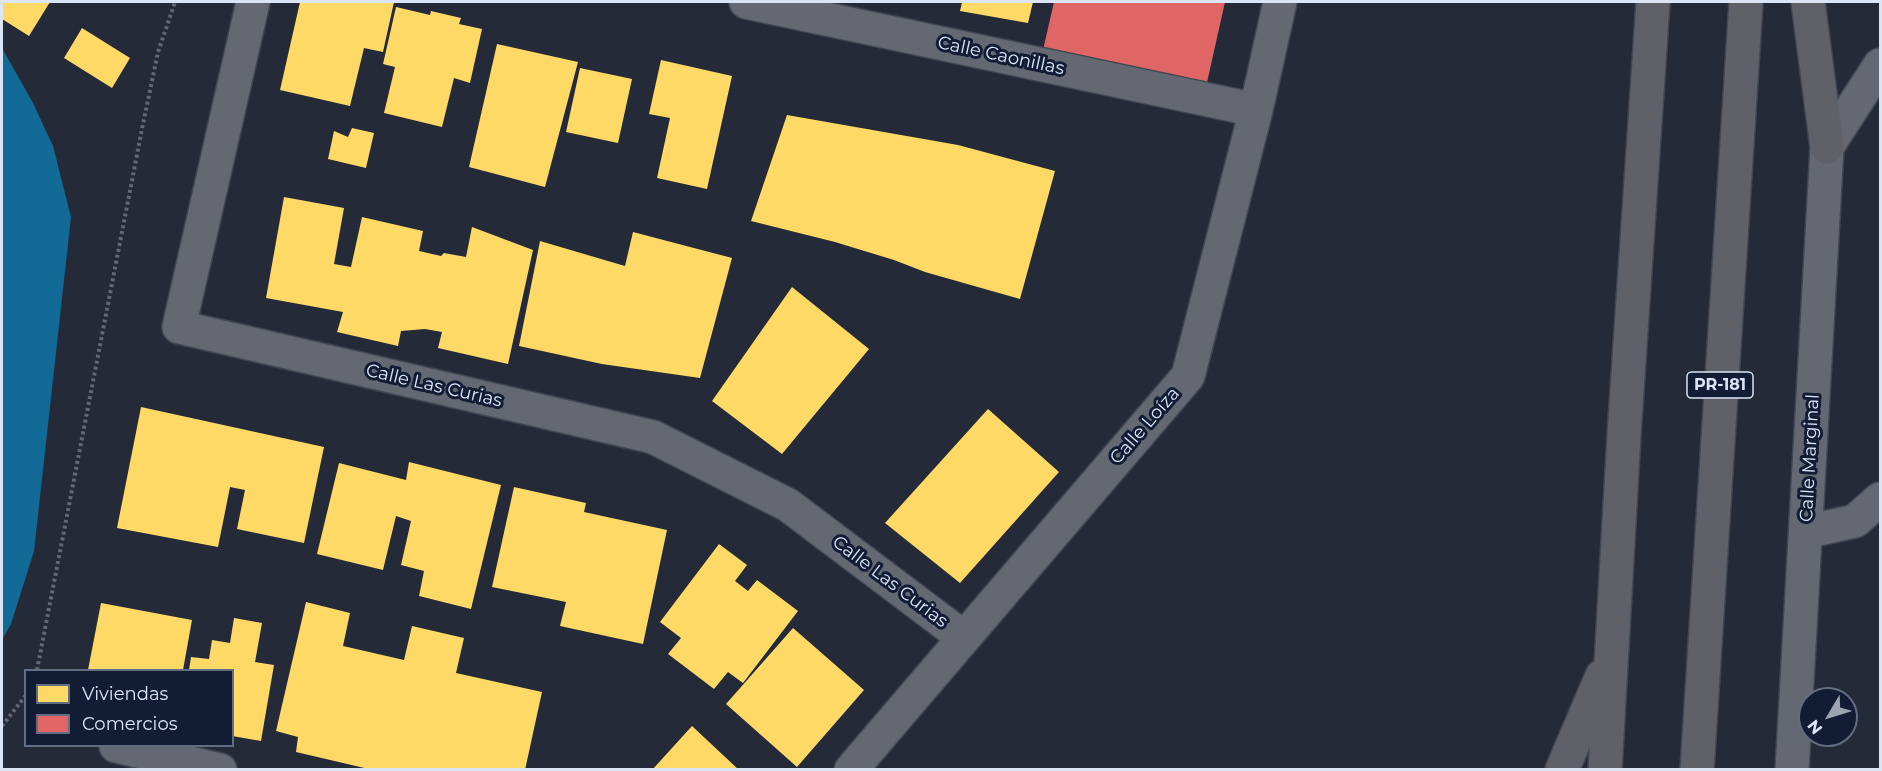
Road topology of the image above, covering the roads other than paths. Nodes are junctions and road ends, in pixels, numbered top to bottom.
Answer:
1 (253, 2) edge
2 (746, 2) edge
3 (1281, 2) edge
4 (1653, 2) edge
5 (1746, 2) edge
6 (1808, 2) edge
7 (1881, 65) edge
8 (1257, 110) junction
9 (1827, 147) junction
10 (1881, 499) edge
11 (1806, 532) junction
12 (963, 637) junction
13 (1611, 655) junction
14 (120, 747) edge
15 (208, 768) edge
16 (851, 770) edge
17 (1562, 770) edge
18 (1605, 770) edge
19 (1697, 770) edge
20 (1792, 770) edge

1 - 12 street, Calle Las Curias
2 - 8 street, Calle Caonillas
3 - 8 street, Calle Loíza
4 - 13 main road
5 - 19 main road, PR-181
6 - 9 main road
7 - 9 street
8 - 12 street, Calle Loíza
9 - 11 street, Calle Marginal
10 - 11 street
11 - 20 street, Calle Marginal
12 - 16 street, Calle Loíza
13 - 17 main road
13 - 18 main road
14 - 15 street

